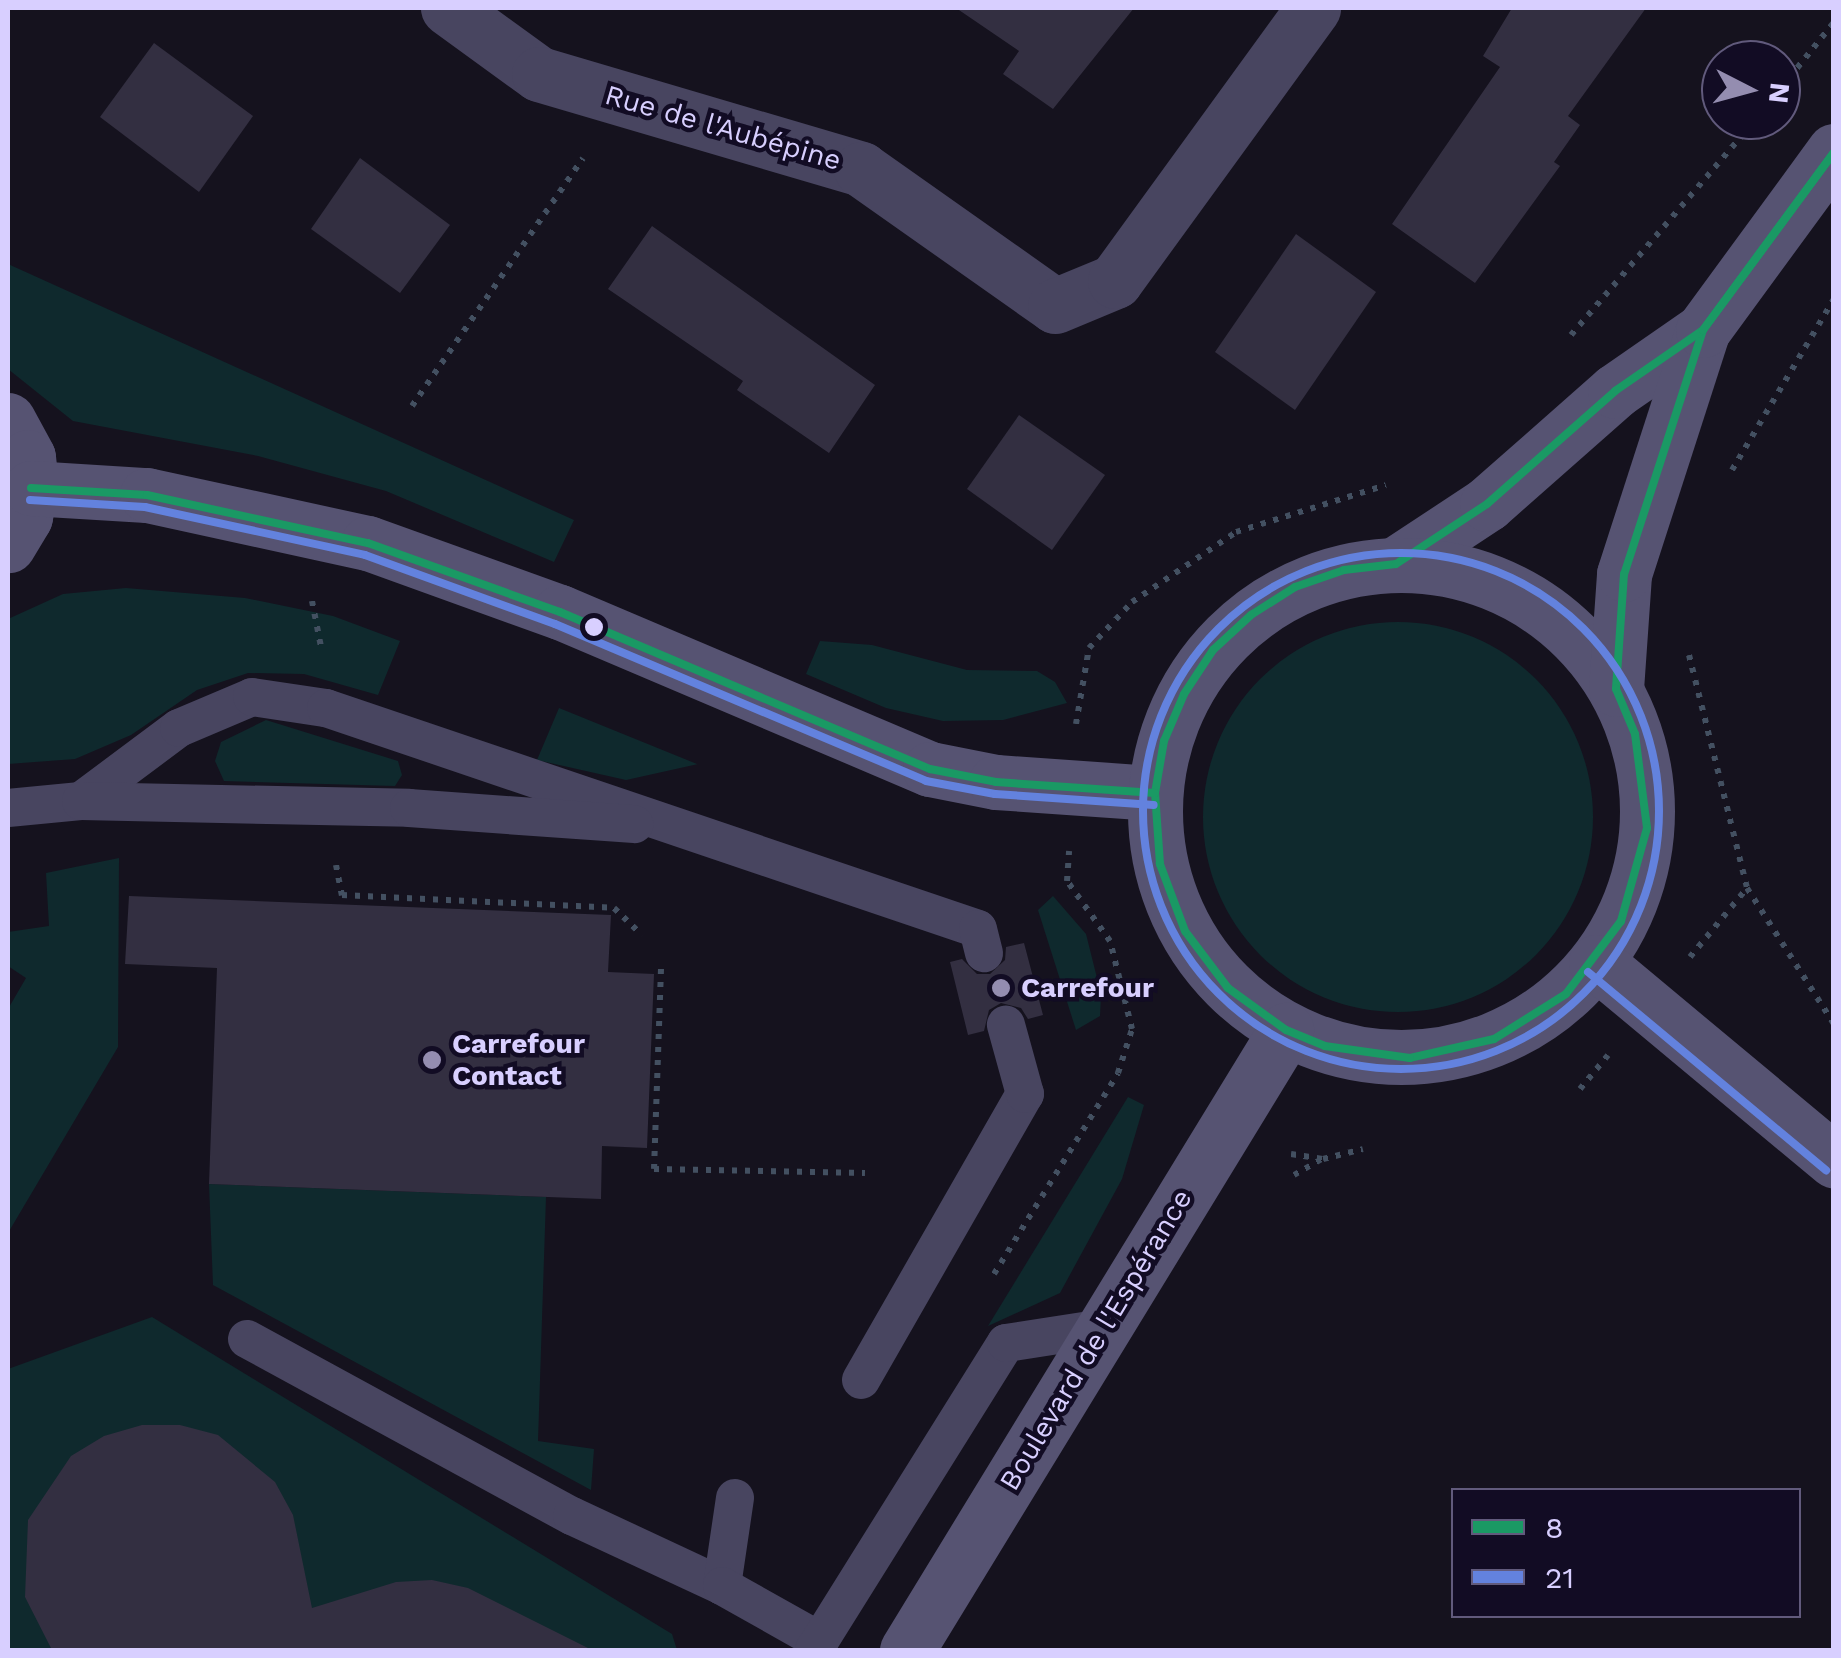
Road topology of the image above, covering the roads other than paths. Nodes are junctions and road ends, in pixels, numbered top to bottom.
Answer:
1 (448, 8) edge
2 (1313, 8) edge
3 (1834, 151) edge
4 (1704, 330) junction
5 (8, 420) edge
6 (31, 488) junction
7 (8, 545) edge
8 (1396, 564) junction
9 (1616, 689) junction
10 (1155, 793) junction
11 (81, 801) junction
12 (8, 808) edge
13 (691, 828) junction
14 (984, 953) dead end
15 (1596, 962) junction
16 (1006, 1025) dead end
17 (1286, 1030) junction
18 (1834, 1160) edge
19 (1104, 1328) junction
20 (247, 1338) dead end
21 (861, 1380) dead end
22 (735, 1498) dead end
23 (722, 1586) junction
24 (817, 1646) edge
25 (907, 1650) edge

1 - 2 street, Rue de l'Aubépine
3 - 4 street
4 - 8 street
4 - 9 street
5 - 6 street
6 - 7 street
6 - 10 street
8 - 9 street
8 - 10 street
9 - 15 street
10 - 17 street
11 - 12 lane
11 - 13 lane
11 - 13 lane
13 - 14 lane
15 - 17 street
15 - 18 street
16 - 21 lane
17 - 19 street, Boulevard de l'Espérance
19 - 24 lane
19 - 25 street, Boulevard de l'Espérance
20 - 23 lane
22 - 23 lane
23 - 24 lane

